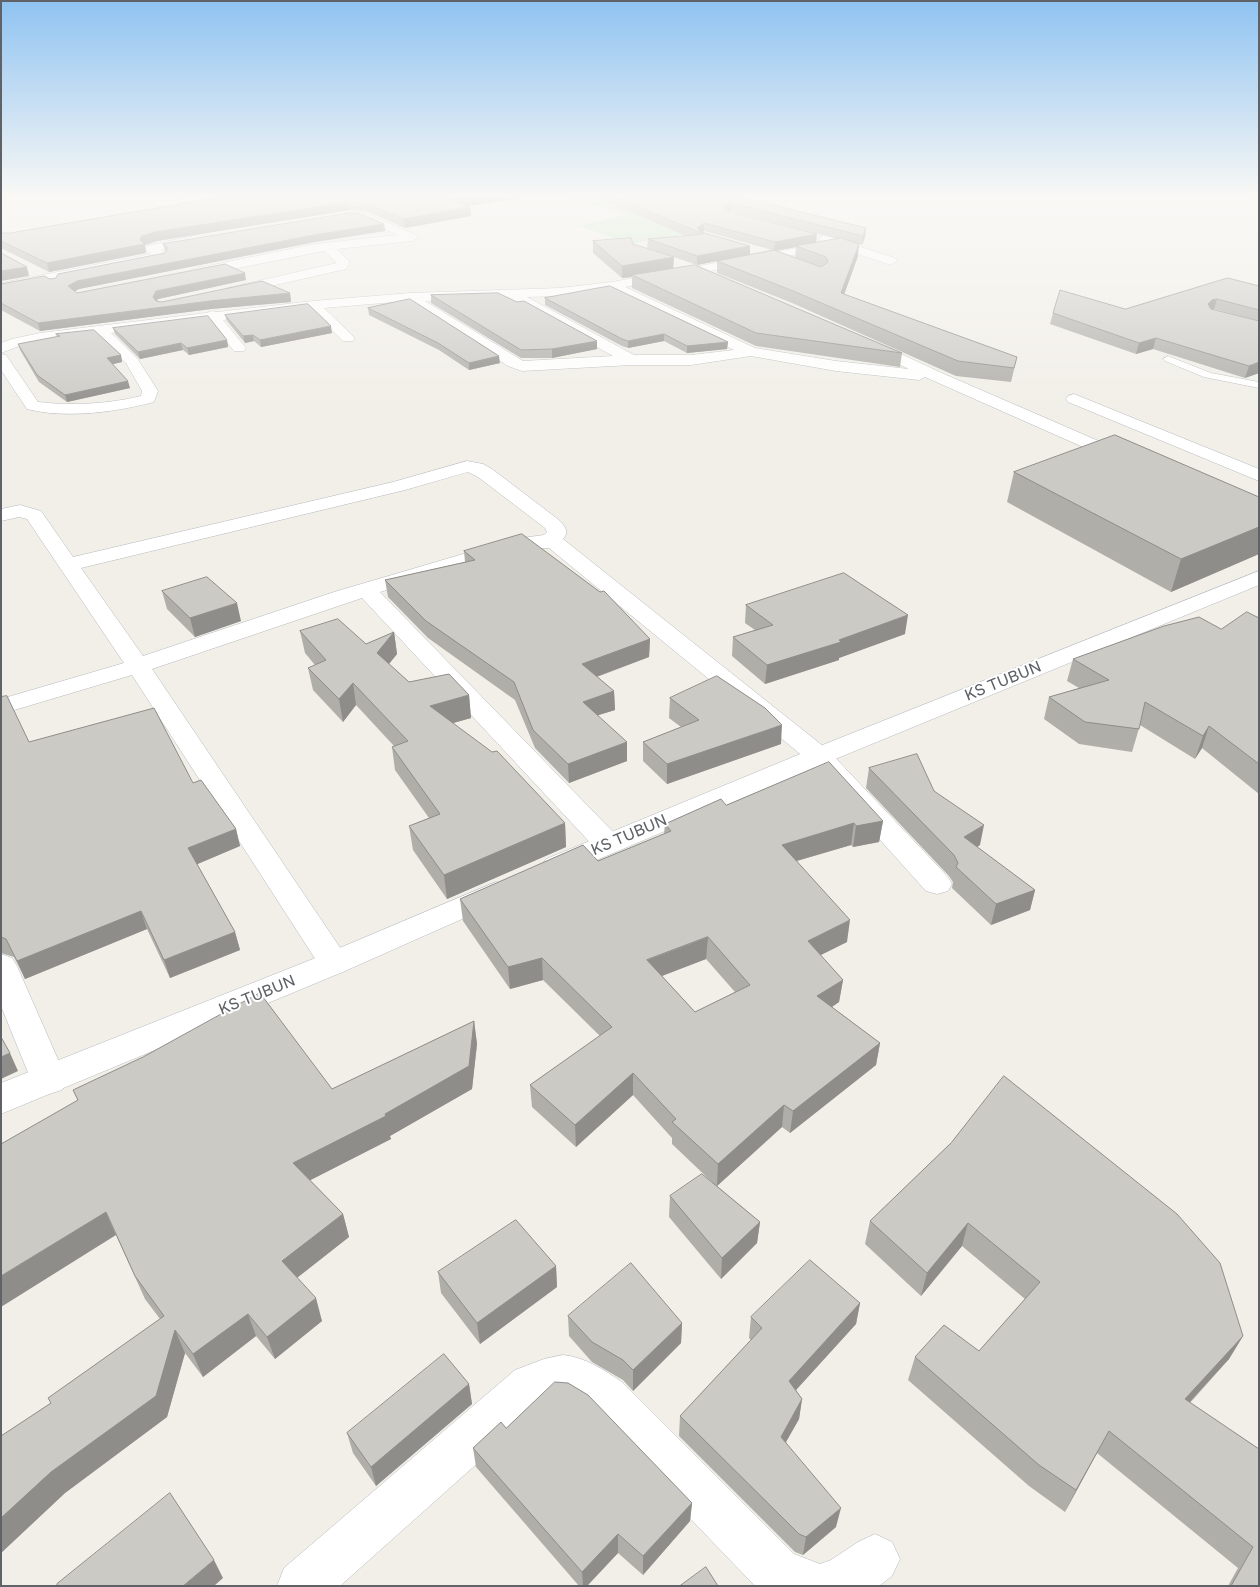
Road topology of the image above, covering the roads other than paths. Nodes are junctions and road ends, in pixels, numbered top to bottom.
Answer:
1 (30, 269) edge
2 (93, 269) edge
3 (186, 269) edge
4 (212, 269) edge
5 (328, 269) edge
6 (692, 269) edge
7 (707, 269) edge
8 (697, 271) junction
9 (46, 278) junction
10 (724, 282) edge
11 (612, 286) junction
12 (1, 287) edge
13 (64, 287) edge
14 (222, 293) edge
15 (510, 293) junction
16 (410, 296) junction
17 (313, 304) junction
18 (212, 315) junction
19 (99, 330) junction
20 (348, 338) dead end
21 (854, 338) edge
22 (239, 348) dead end
23 (1, 349) edge
24 (751, 352) junction
25 (1, 358) edge
26 (1168, 359) dead end
27 (630, 360) junction
28 (938, 377) junction
29 (1259, 385) edge
30 (1074, 399) dead end
31 (1138, 464) edge
32 (1259, 476) edge
33 (1, 515) edge
34 (548, 541) junction
35 (68, 565) junction
36 (1259, 577) edge
37 (366, 590) junction
38 (138, 666) junction
39 (1, 706) edge
40 (819, 756) junction
41 (607, 843) junction
42 (937, 884) dead end
43 (334, 963) junction
44 (1, 966) edge
45 (49, 1080) junction
46 (1, 1099) edge
47 (875, 1559) dead end
48 (302, 1586) edge
49 (813, 1586) edge
50 (828, 1586) edge

1 - 9 street
2 - 9 street
3 - 4 street
5 - 14 street
6 - 8 street
7 - 8 street
8 - 10 street
8 - 11 street
9 - 12 street
9 - 13 street
11 - 15 street
11 - 24 street
15 - 16 street
15 - 27 street
16 - 17 street
16 - 27 street
17 - 18 street
17 - 20 street
18 - 19 street
18 - 22 street
19 - 23 street
19 - 25 street
21 - 28 street
24 - 27 street
24 - 28 street
26 - 29 lane
28 - 31 street
30 - 32 street
33 - 35 street
34 - 35 street
34 - 37 street
34 - 40 street
35 - 38 street
36 - 40 street, KS TUBUN
37 - 38 street
37 - 41 street
38 - 39 street
38 - 43 street
40 - 41 street, KS TUBUN
40 - 42 street
41 - 43 street, KS TUBUN
43 - 45 street, KS TUBUN
44 - 45 street
45 - 46 street, KS TUBUN
47 - 50 street
48 - 49 street

